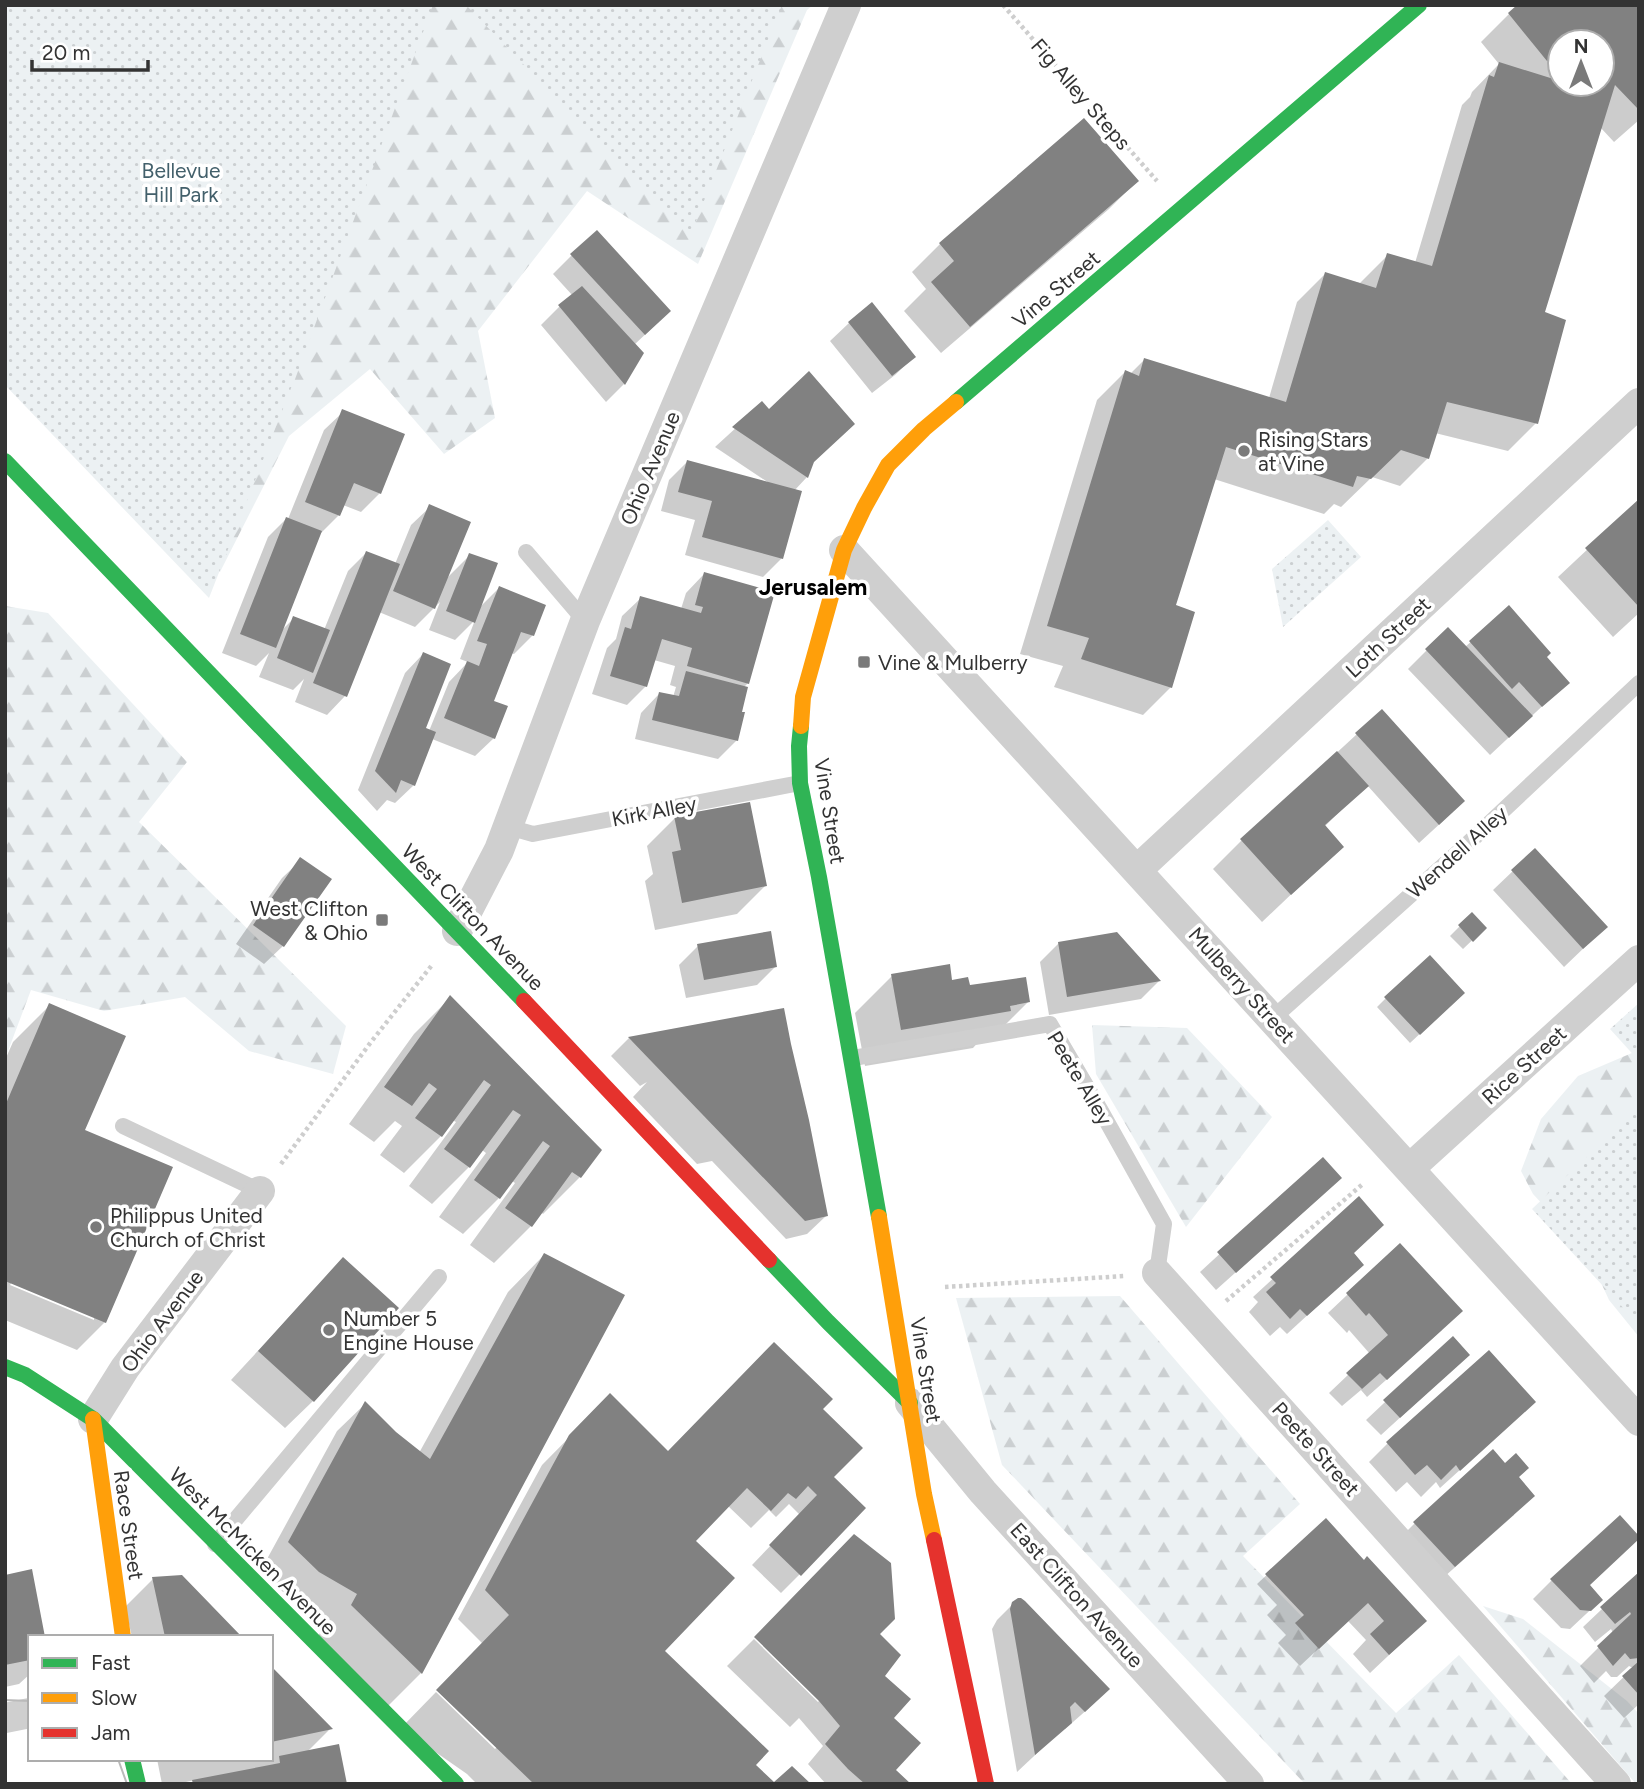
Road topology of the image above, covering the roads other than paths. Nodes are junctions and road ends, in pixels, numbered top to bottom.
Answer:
1 (846, 5) edge
2 (1419, 5) edge
3 (1639, 403) edge
4 (5, 461) edge
5 (844, 550) junction
6 (526, 552) dead end
7 (585, 621) junction
8 (1639, 683) edge
9 (800, 783) junction
10 (508, 827) junction
11 (1137, 870) junction
12 (457, 931) junction
13 (1639, 960) edge
14 (1272, 1018) junction
15 (852, 1058) junction
16 (123, 1126) dead end
17 (1409, 1169) junction
18 (260, 1191) joint
19 (1157, 1273) joint
20 (439, 1277) dead end
21 (5, 1367) edge
22 (910, 1403) junction
23 (93, 1419) junction
24 (1639, 1421) edge
25 (215, 1544) junction
26 (123, 1635) edge
27 (28, 1713) edge
28 (5, 1718) edge
29 (132, 1761) edge
30 (138, 1784) edge
31 (456, 1784) edge
32 (986, 1784) edge
33 (1249, 1784) edge
34 (1616, 1784) edge

1 - 7 street, Ohio Avenue
2 - 5 main road, Vine Street
3 - 11 street, Loth Street
4 - 12 main road, West Clifton Avenue
5 - 9 main road, Vine Street
5 - 11 street, Mulberry Street
6 - 7 lane
7 - 10 street, Ohio Avenue
8 - 14 lane, Wendell Alley
9 - 10 lane, Kirk Alley
9 - 15 main road, Vine Street
10 - 12 street, Ohio Avenue
11 - 14 street, Mulberry Street
12 - 22 main road, West Clifton Avenue
13 - 17 street, Rice Street
14 - 17 street, Mulberry Street
15 - 19 lane, Peete Alley
15 - 22 main road, Vine Street
16 - 18 lane
17 - 24 street, Mulberry Street
18 - 23 street, Ohio Avenue
19 - 34 street, Peete Street
20 - 25 lane
21 - 23 main road, West McMicken Avenue
22 - 32 main road, Vine Street
22 - 33 street, East Clifton Avenue
23 - 25 main road, West McMicken Avenue
23 - 26 main road, Race Street
25 - 31 main road, West McMicken Avenue
27 - 28 street
29 - 30 main road

